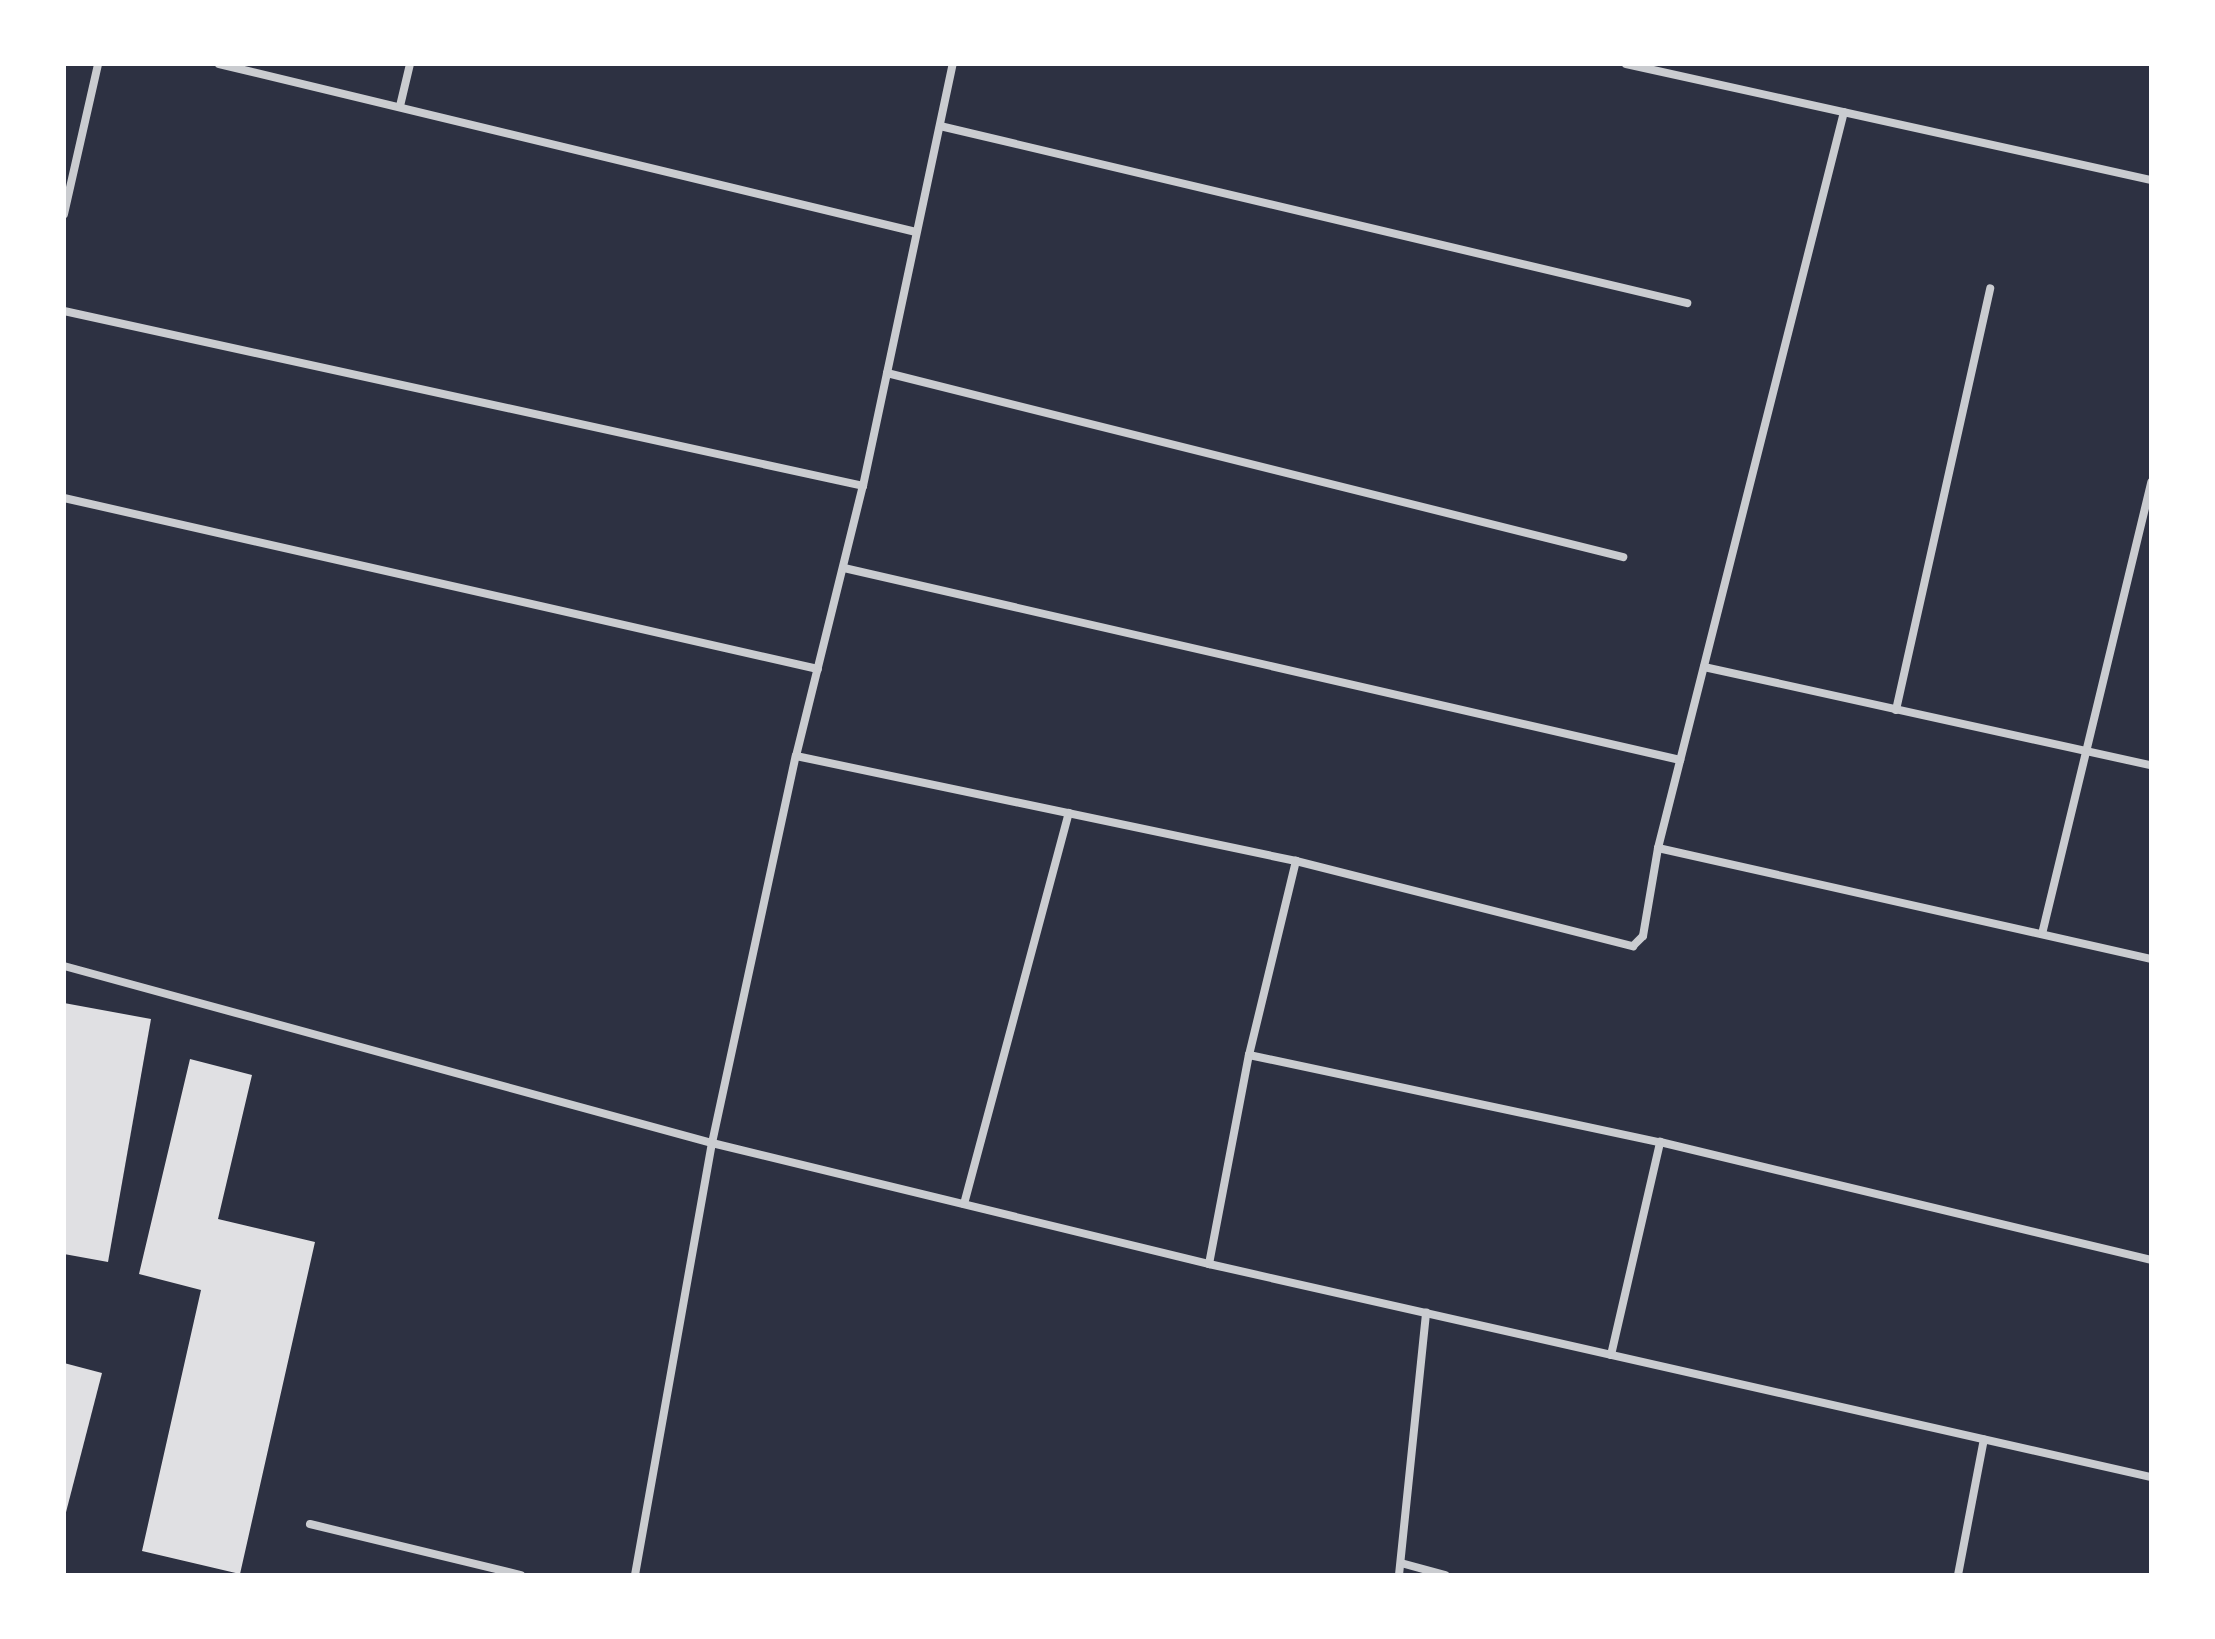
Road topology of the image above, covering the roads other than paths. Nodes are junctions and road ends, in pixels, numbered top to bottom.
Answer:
1 (98, 64) edge
2 (219, 64) edge
3 (410, 64) edge
4 (953, 64) edge
5 (1626, 64) edge
6 (400, 106) junction
7 (1844, 112) junction
8 (940, 126) junction
9 (2151, 180) edge
10 (64, 214) edge
11 (916, 232) junction
12 (1990, 288) dead end
13 (1687, 303) dead end
14 (64, 311) edge
15 (887, 373) junction
16 (2151, 482) edge
17 (863, 486) junction
18 (64, 498) edge
19 (1623, 557) dead end
20 (844, 568) junction
21 (1704, 667) junction
22 (818, 669) junction
23 (1896, 710) junction
24 (2086, 750) junction
25 (796, 756) junction
26 (1680, 760) junction
27 (2151, 765) edge
28 (1069, 813) junction
29 (1658, 848) junction
30 (1296, 861) junction
31 (2042, 934) junction
32 (2151, 959) edge
33 (64, 966) edge
34 (1249, 1055) junction
35 (1660, 1142) junction
36 (712, 1143) junction
37 (964, 1204) junction
38 (2151, 1260) edge
39 (1209, 1264) junction
40 (1426, 1312) junction
41 (1611, 1355) junction
42 (1984, 1439) junction
43 (2151, 1477) edge
44 (310, 1524) dead end
45 (1401, 1563) junction
46 (521, 1575) edge
47 (635, 1575) edge
48 (1399, 1575) edge
49 (1445, 1575) edge
50 (1958, 1575) edge

1 - 10 street
2 - 6 street
3 - 6 street
4 - 8 street
5 - 7 street
6 - 11 street
7 - 9 street
7 - 21 street
8 - 11 street
8 - 13 street
11 - 15 street
12 - 23 street
14 - 17 street
15 - 17 street
15 - 19 street
16 - 24 street
17 - 20 street
18 - 22 street
20 - 22 street
20 - 26 street
21 - 23 street
21 - 26 street
22 - 25 street
23 - 24 street
24 - 27 street
24 - 31 street
25 - 28 street
25 - 36 street
26 - 29 street
28 - 30 street
28 - 37 street
29 - 30 street
29 - 31 street
30 - 34 street
31 - 32 street
33 - 36 street
34 - 35 street
34 - 39 street
35 - 38 street
35 - 41 street
36 - 37 street
36 - 47 street
37 - 39 street
39 - 40 street
40 - 41 street
40 - 45 street
41 - 42 street
42 - 43 street
42 - 50 street
44 - 46 street
45 - 48 street
45 - 49 street

